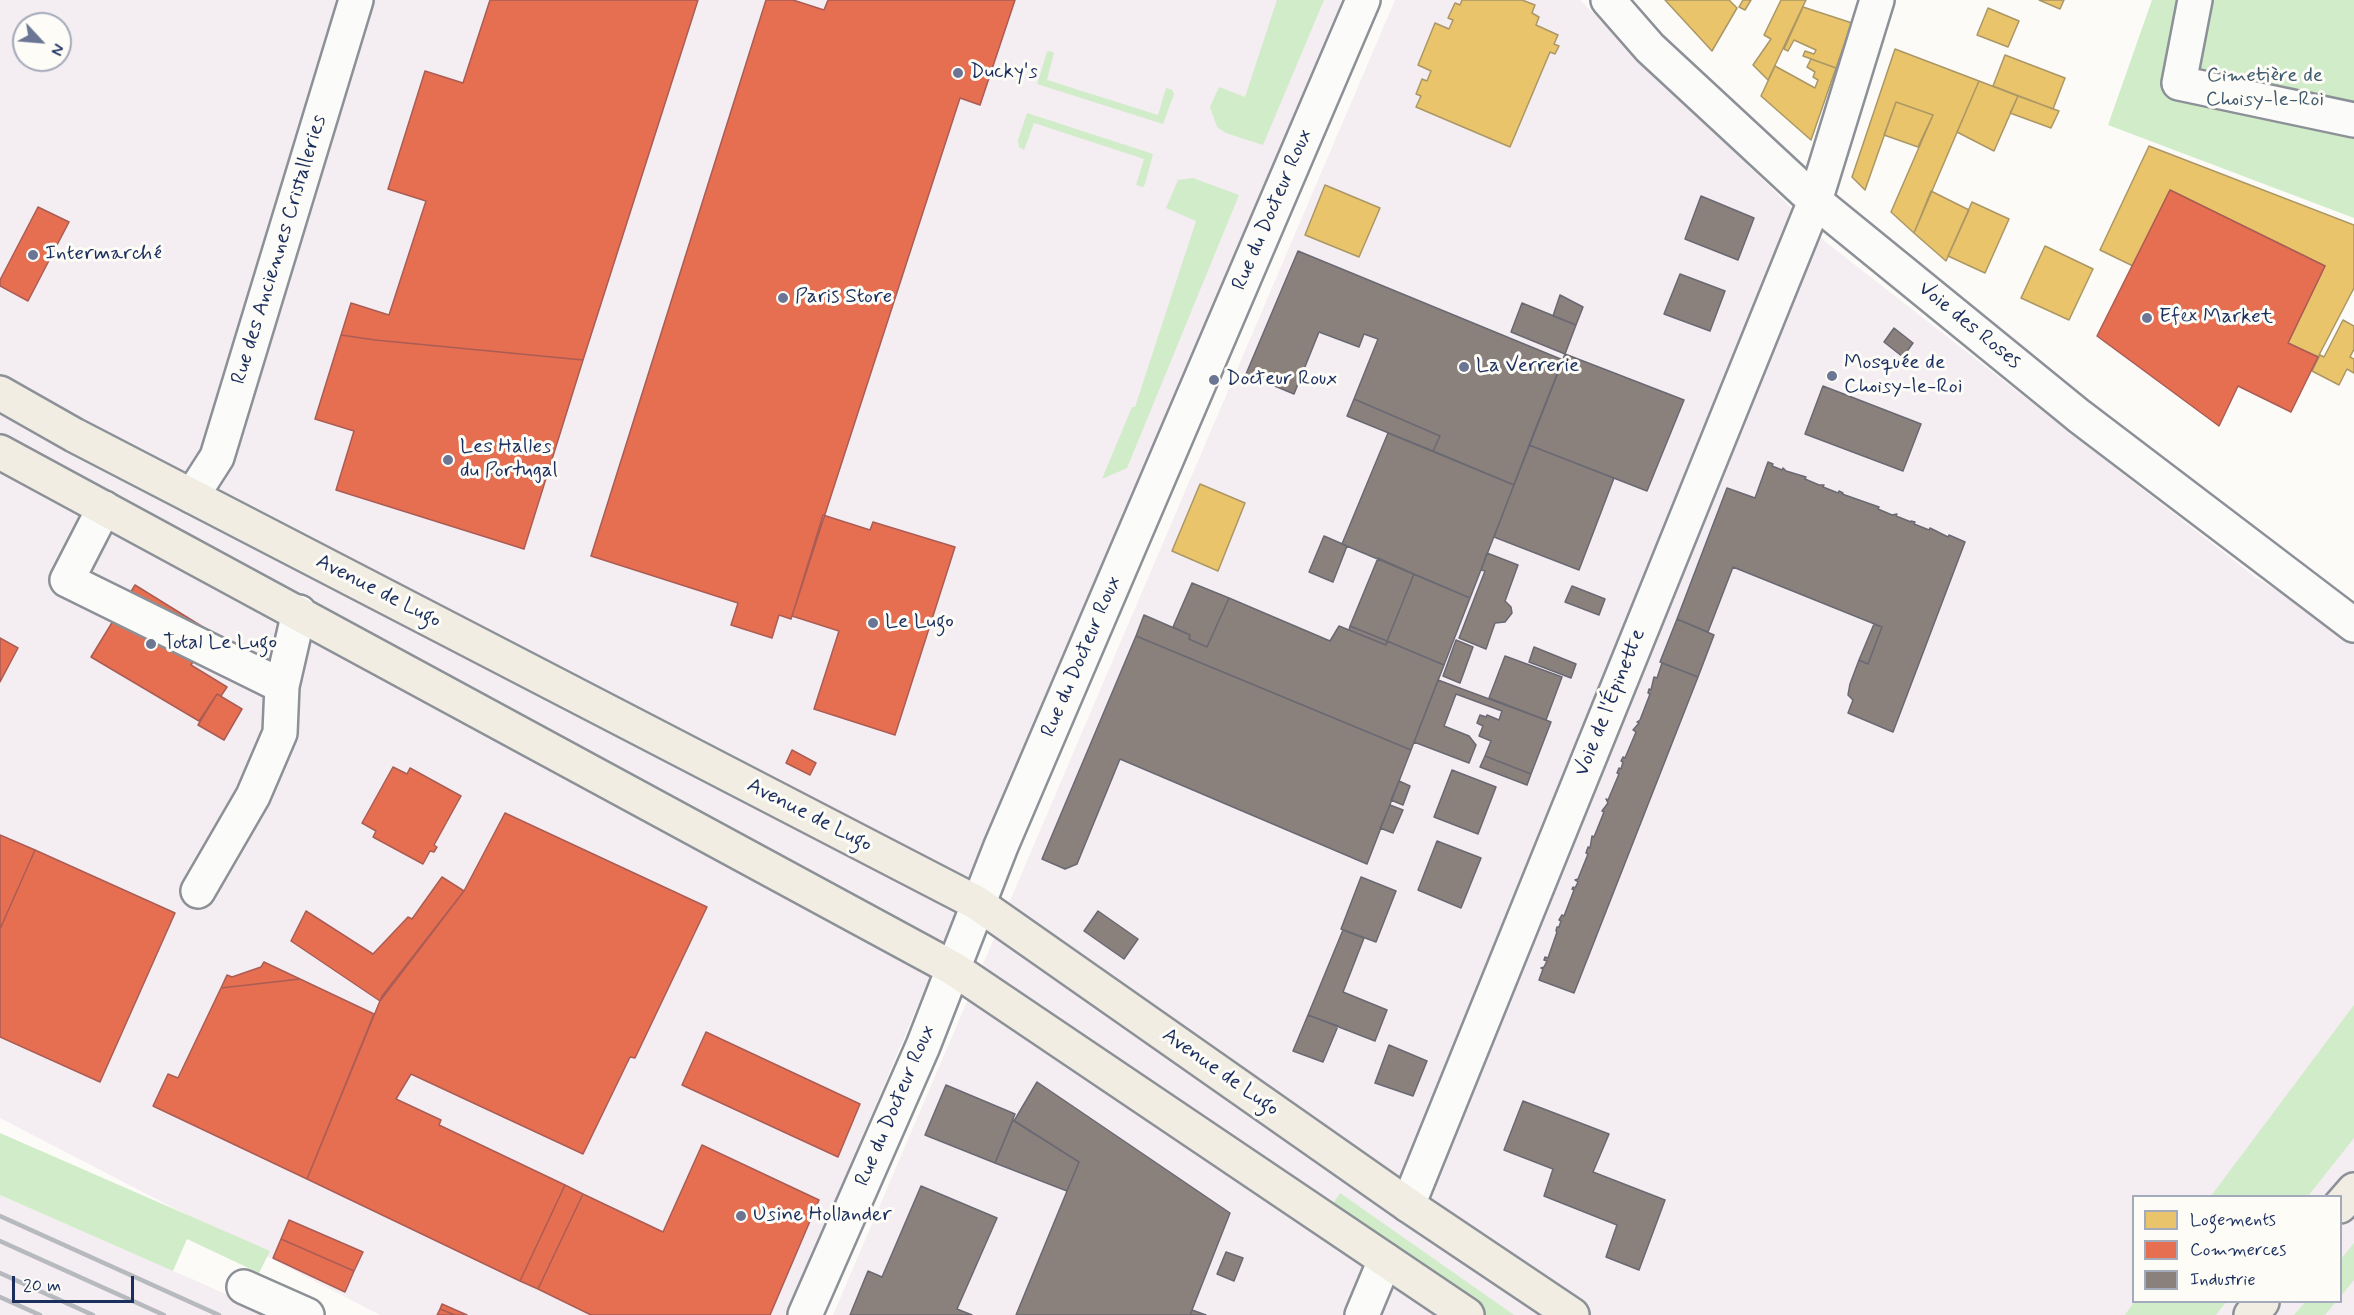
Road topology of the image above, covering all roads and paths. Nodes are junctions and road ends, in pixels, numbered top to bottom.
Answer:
1 (356, 0) edge
2 (1363, 0) edge
3 (1608, 0) edge
4 (1877, 0) edge
5 (2195, 0) edge
6 (2354, 120) edge
7 (1815, 201) junction
8 (0, 393) edge
9 (0, 452) edge
10 (192, 496) junction
11 (104, 508) junction
12 (299, 612) junction
13 (2354, 625) edge
14 (282, 686) junction
15 (198, 891) dead end
16 (977, 903) junction
17 (954, 969) junction
18 (2354, 1190) edge
19 (2342, 1204) edge
20 (1408, 1205) junction
21 (1385, 1260) junction
22 (254, 1299) edge
23 (2261, 1303) edge
24 (307, 1315) edge
25 (805, 1315) edge
26 (1362, 1315) edge
27 (1467, 1315) edge
28 (1572, 1315) edge
29 (2251, 1315) edge

1 - 10 street, Rue des Anciennes Cristalleries
2 - 16 street, Rue du Docteur Roux
3 - 7 street, Voie des Roses
4 - 7 street, Voie de l'Épinette
5 - 6 street
7 - 13 street, Voie des Roses
7 - 20 street, Voie de l'Épinette
8 - 10 main road, Avenue de Lugo
9 - 11 main road
10 - 16 main road, Avenue de Lugo
11 - 12 main road
11 - 14 street
12 - 14 street
12 - 17 main road
14 - 15 street
16 - 17 street, Rue du Docteur Roux
16 - 20 main road, Avenue de Lugo
17 - 21 main road
17 - 25 street, Rue du Docteur Roux
18 - 19 main road
20 - 28 main road, Avenue de Lugo
21 - 26 street
21 - 27 main road
22 - 24 street
23 - 29 main road

